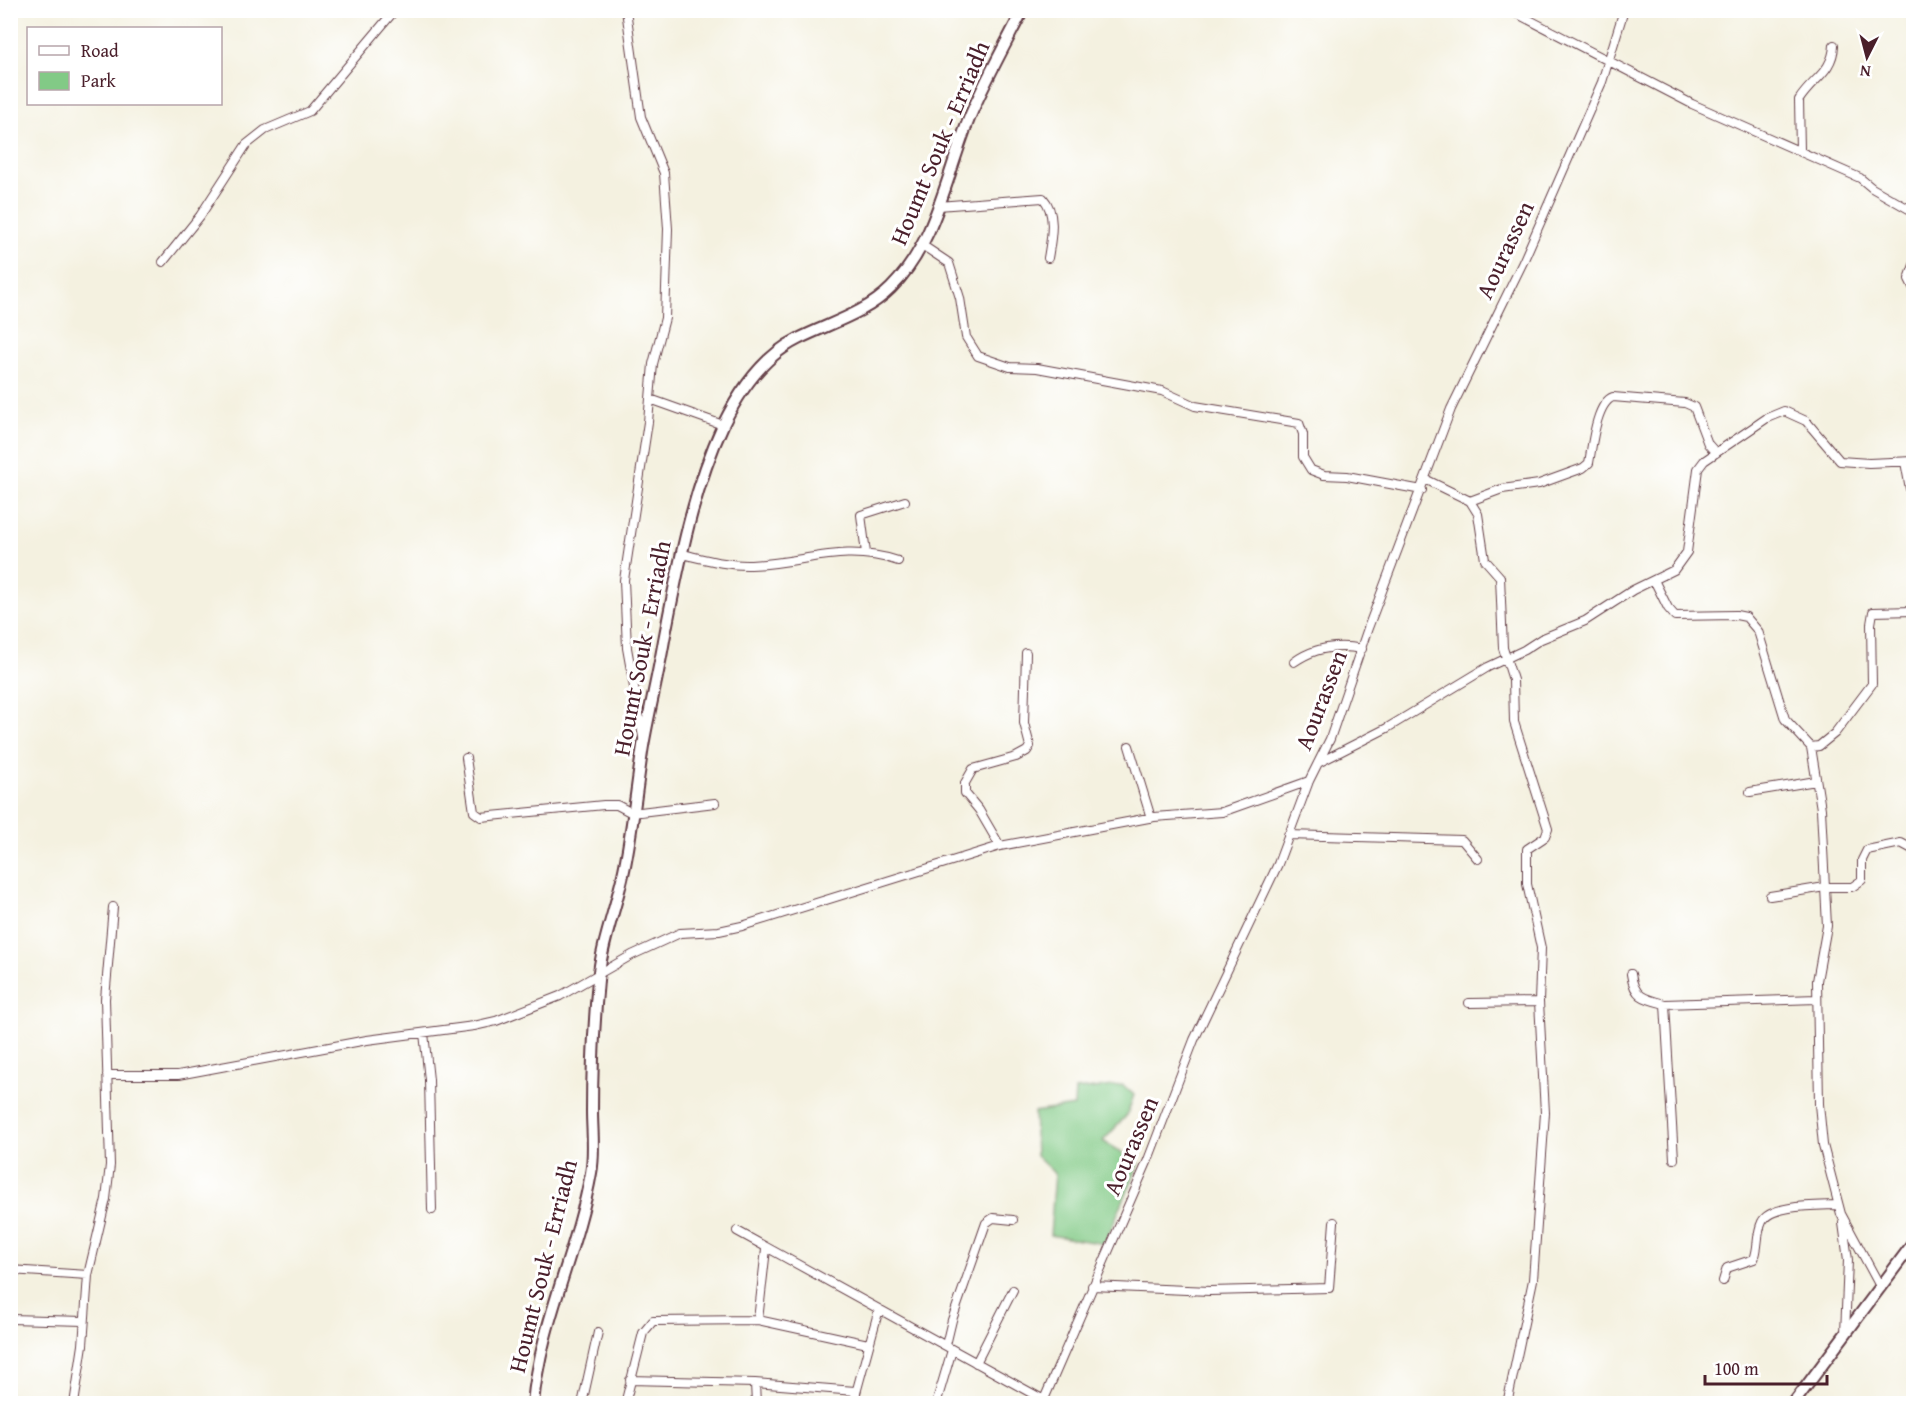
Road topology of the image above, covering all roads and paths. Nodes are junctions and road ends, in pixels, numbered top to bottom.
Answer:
1 (395, 10) edge
2 (626, 10) edge
3 (1023, 10) edge
4 (1510, 10) edge
5 (1624, 10) edge
6 (1834, 45) dead end
7 (1610, 63) junction
8 (1800, 150) junction
9 (938, 206) junction
10 (1914, 212) edge
11 (922, 245) junction
12 (1048, 258) dead end
13 (163, 262) dead end
14 (1914, 265) edge
15 (1914, 289) edge
16 (650, 399) junction
17 (723, 425) junction
18 (1716, 453) junction
19 (1909, 462) edge
20 (1427, 480) junction
21 (1422, 490) junction
22 (905, 501) dead end
23 (1470, 501) junction
24 (1914, 510) edge
25 (866, 553) junction
26 (682, 554) junction
27 (898, 561) dead end
28 (1654, 580) junction
29 (1914, 611) edge
30 (1362, 649) junction
31 (1026, 653) dead end
32 (1507, 657) junction
33 (1294, 662) dead end
34 (644, 742) junction
35 (1129, 746) dead end
36 (1810, 747) junction
37 (466, 758) dead end
38 (1318, 763) junction
39 (1309, 781) junction
40 (1815, 781) junction
41 (1750, 792) dead end
42 (715, 803) dead end
43 (632, 813) junction
44 (1151, 818) junction
45 (1288, 835) junction
46 (1000, 846) junction
47 (1914, 850) edge
48 (1479, 859) dead end
49 (1825, 887) junction
50 (1770, 896) dead end
51 (113, 907) dead end
52 (1631, 974) dead end
53 (598, 976) junction
54 (1817, 999) junction
55 (1539, 1002) junction
56 (1468, 1004) dead end
57 (1665, 1004) junction
58 (424, 1033) junction
59 (107, 1075) junction
60 (1674, 1159) dead end
61 (1838, 1205) junction
62 (432, 1210) dead end
63 (1841, 1214) junction
64 (1013, 1220) dead end
65 (1334, 1222) dead end
66 (737, 1231) dead end
67 (1914, 1242) edge
68 (766, 1249) junction
69 (10, 1270) edge
70 (88, 1275) junction
71 (1723, 1281) dead end
72 (1092, 1286) junction
73 (1881, 1288) junction
74 (1013, 1290) dead end
75 (879, 1309) junction
76 (10, 1319) edge
77 (758, 1320) junction
78 (84, 1321) junction
79 (598, 1332) dead end
80 (1845, 1335) junction
81 (868, 1344) junction
82 (949, 1348) junction
83 (976, 1363) junction
84 (630, 1380) junction
85 (755, 1383) junction
86 (855, 1391) junction
87 (1043, 1402) edge
88 (74, 1404) edge
89 (532, 1404) edge
90 (582, 1404) edge
91 (625, 1404) edge
92 (756, 1404) edge
93 (853, 1404) edge
94 (936, 1404) edge
95 (1507, 1404) edge
96 (1793, 1404) edge

1 - 13 street
2 - 16 street
3 - 9 street, Houmt Souk - Erriadh
4 - 7 street
5 - 7 street, Aourassen
6 - 8 street
7 - 8 street
7 - 20 street, Aourassen
8 - 10 street
9 - 11 street, Houmt Souk - Erriadh
9 - 12 street
11 - 17 street, Houmt Souk - Erriadh
11 - 21 street
14 - 15 street
16 - 17 street
16 - 34 street
17 - 26 street, Houmt Souk - Erriadh
18 - 19 street
18 - 23 street
18 - 28 street
19 - 24 street
20 - 21 street, Aourassen
20 - 23 street
21 - 30 street, Aourassen
22 - 25 street
23 - 32 street
25 - 26 street
25 - 27 street
26 - 34 street, Houmt Souk - Erriadh
28 - 32 street
28 - 36 street
29 - 36 street
30 - 33 street
30 - 38 street, Aourassen
31 - 46 street
32 - 38 street
32 - 55 street
34 - 43 street, Houmt Souk - Erriadh
35 - 44 street
36 - 40 street
37 - 43 street
38 - 39 street, Aourassen
39 - 44 street
39 - 45 street, Aourassen
40 - 41 street
40 - 49 street
42 - 43 street
43 - 53 street, Houmt Souk - Erriadh
44 - 46 street
45 - 48 street
45 - 72 street, Aourassen
46 - 53 street
47 - 49 street
49 - 50 street
49 - 54 street
51 - 59 street
52 - 57 street
53 - 58 street
53 - 89 street, Houmt Souk - Erriadh
54 - 57 street
54 - 61 street
55 - 56 street
55 - 95 street
57 - 60 street
58 - 59 street
58 - 62 street
59 - 70 street
61 - 63 street
61 - 71 street
63 - 73 street
63 - 80 street
64 - 82 street
65 - 72 street
66 - 68 street
67 - 73 street
68 - 75 street
68 - 77 street
69 - 70 street
70 - 78 street
72 - 87 street, Aourassen
73 - 80 street
74 - 83 street
75 - 81 street
75 - 82 street
76 - 78 street
77 - 81 street
77 - 84 street
78 - 88 street
79 - 90 street
80 - 96 street
81 - 86 street
82 - 83 street
82 - 94 street
83 - 87 street
84 - 85 street
84 - 91 street
85 - 86 street
85 - 92 street
86 - 93 street

